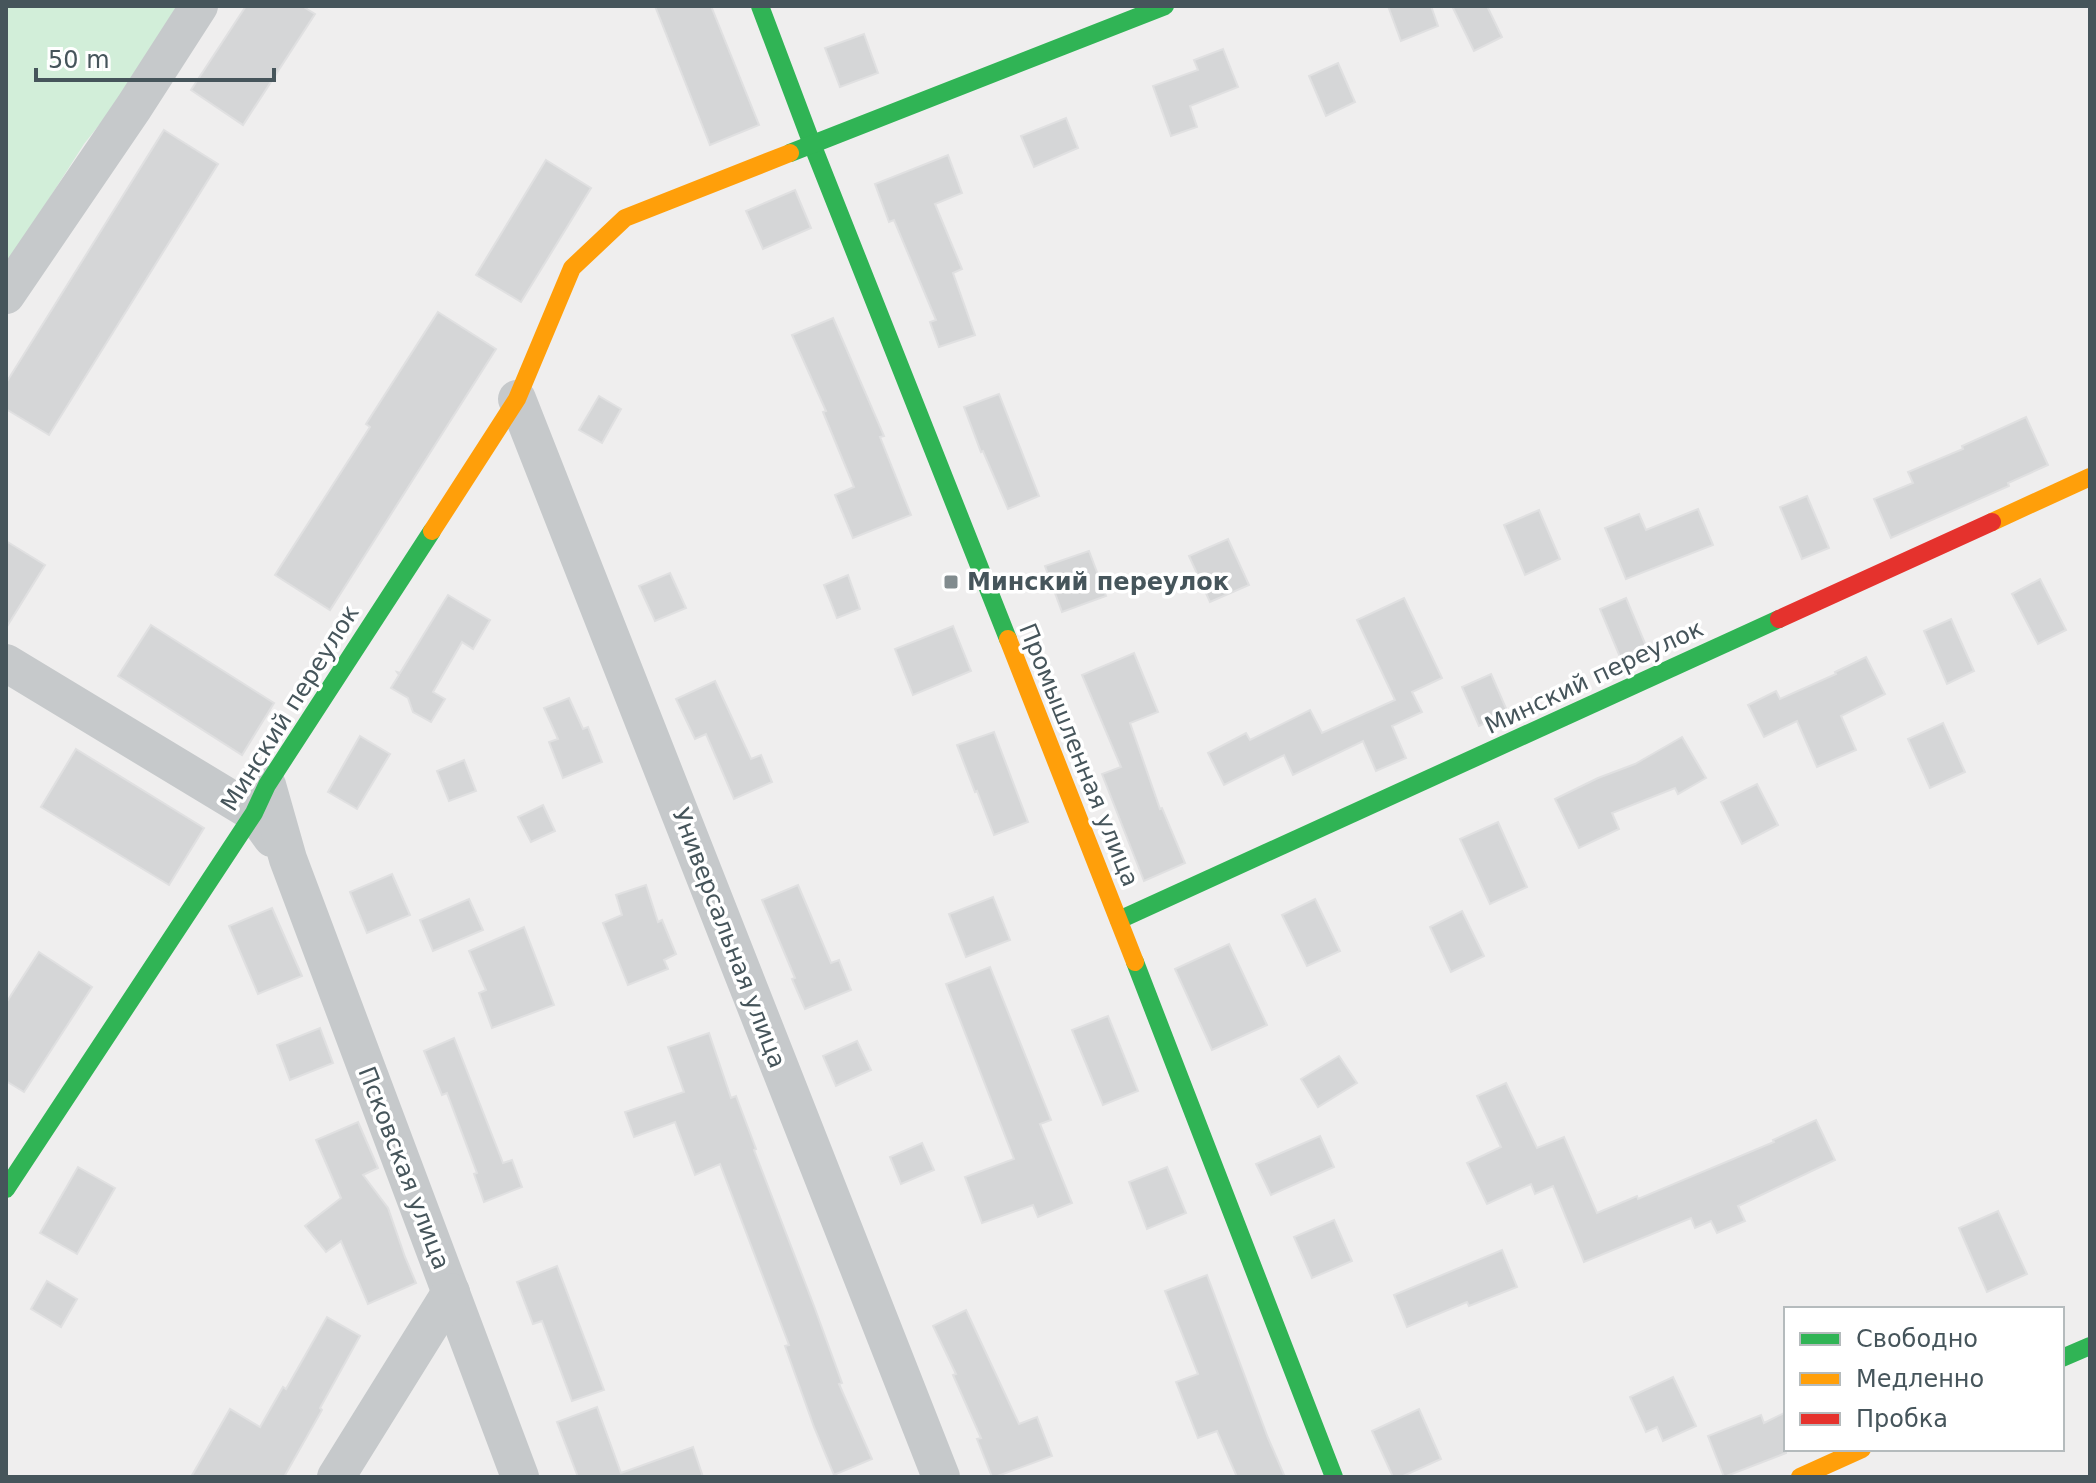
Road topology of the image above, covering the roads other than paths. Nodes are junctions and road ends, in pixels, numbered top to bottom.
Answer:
1 (199, 6) edge
2 (760, 6) edge
3 (1165, 6) edge
4 (812, 144) junction
5 (6, 295) edge
6 (517, 399) junction
7 (2090, 477) edge
8 (6, 663) edge
9 (260, 799) junction
10 (1119, 920) junction
11 (6, 1189) edge
12 (451, 1292) junction
13 (2090, 1346) edge
14 (2064, 1357) edge
15 (1858, 1451) edge
16 (336, 1477) edge
17 (520, 1477) edge
18 (941, 1477) edge
19 (1334, 1477) edge
20 (1800, 1477) edge

1 - 5 street
2 - 4 street, Промышленная улица
3 - 4 street, Минский переулок
4 - 6 street, Минский переулок
4 - 10 street, Промышленная улица
6 - 9 street, Минский переулок
6 - 18 street, Универсальная улица
7 - 10 street, Минский переулок
8 - 9 street, Псковская улица
9 - 11 street, Минский переулок
9 - 12 street, Псковская улица
10 - 19 street, Промышленная улица
12 - 16 street
12 - 17 street, Псковская улица
13 - 14 street
15 - 20 street

